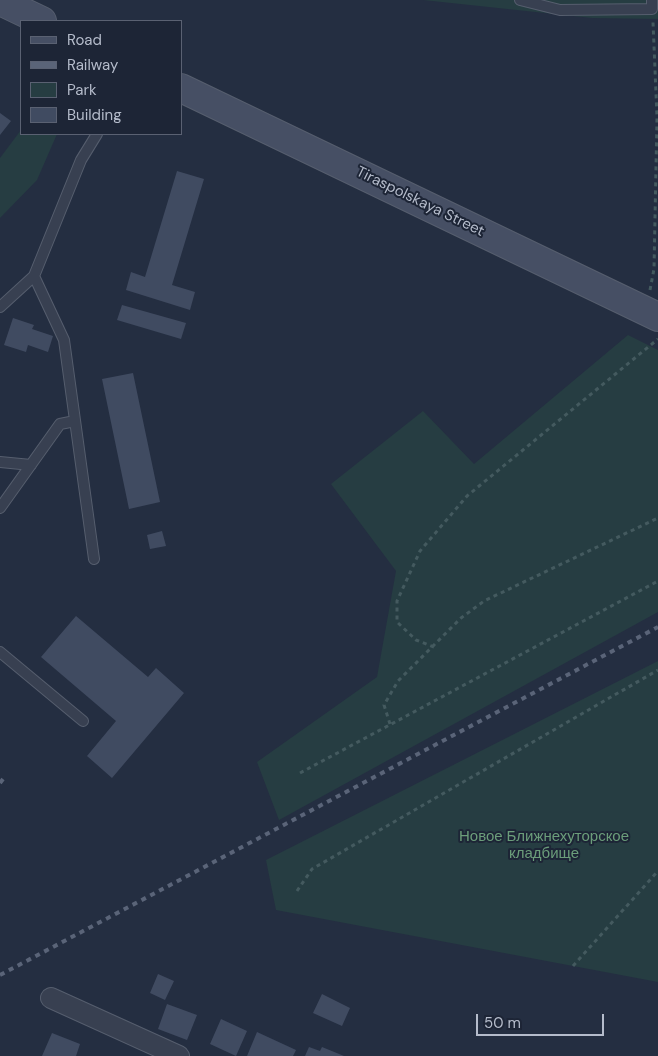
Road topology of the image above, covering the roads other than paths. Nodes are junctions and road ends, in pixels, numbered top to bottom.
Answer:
1 (520, 0) edge
2 (0, 2) edge
3 (652, 4) edge
4 (560, 5) edge
5 (40, 20) edge
6 (182, 88) edge
7 (96, 135) edge
8 (34, 276) junction
9 (0, 307) edge
10 (652, 315) edge
11 (75, 420) junction
12 (0, 462) edge
13 (31, 465) junction
14 (0, 508) edge
15 (94, 560) dead end
16 (0, 652) edge
17 (83, 721) dead end
18 (51, 998) dead end
19 (179, 1056) edge

1 - 4 lane
2 - 5 street
3 - 4 lane
6 - 10 street, Tiraspolskaya Street
7 - 8 lane
8 - 9 lane
8 - 11 lane
11 - 13 lane
11 - 15 lane
12 - 13 lane
13 - 14 lane
16 - 17 lane
18 - 19 street

